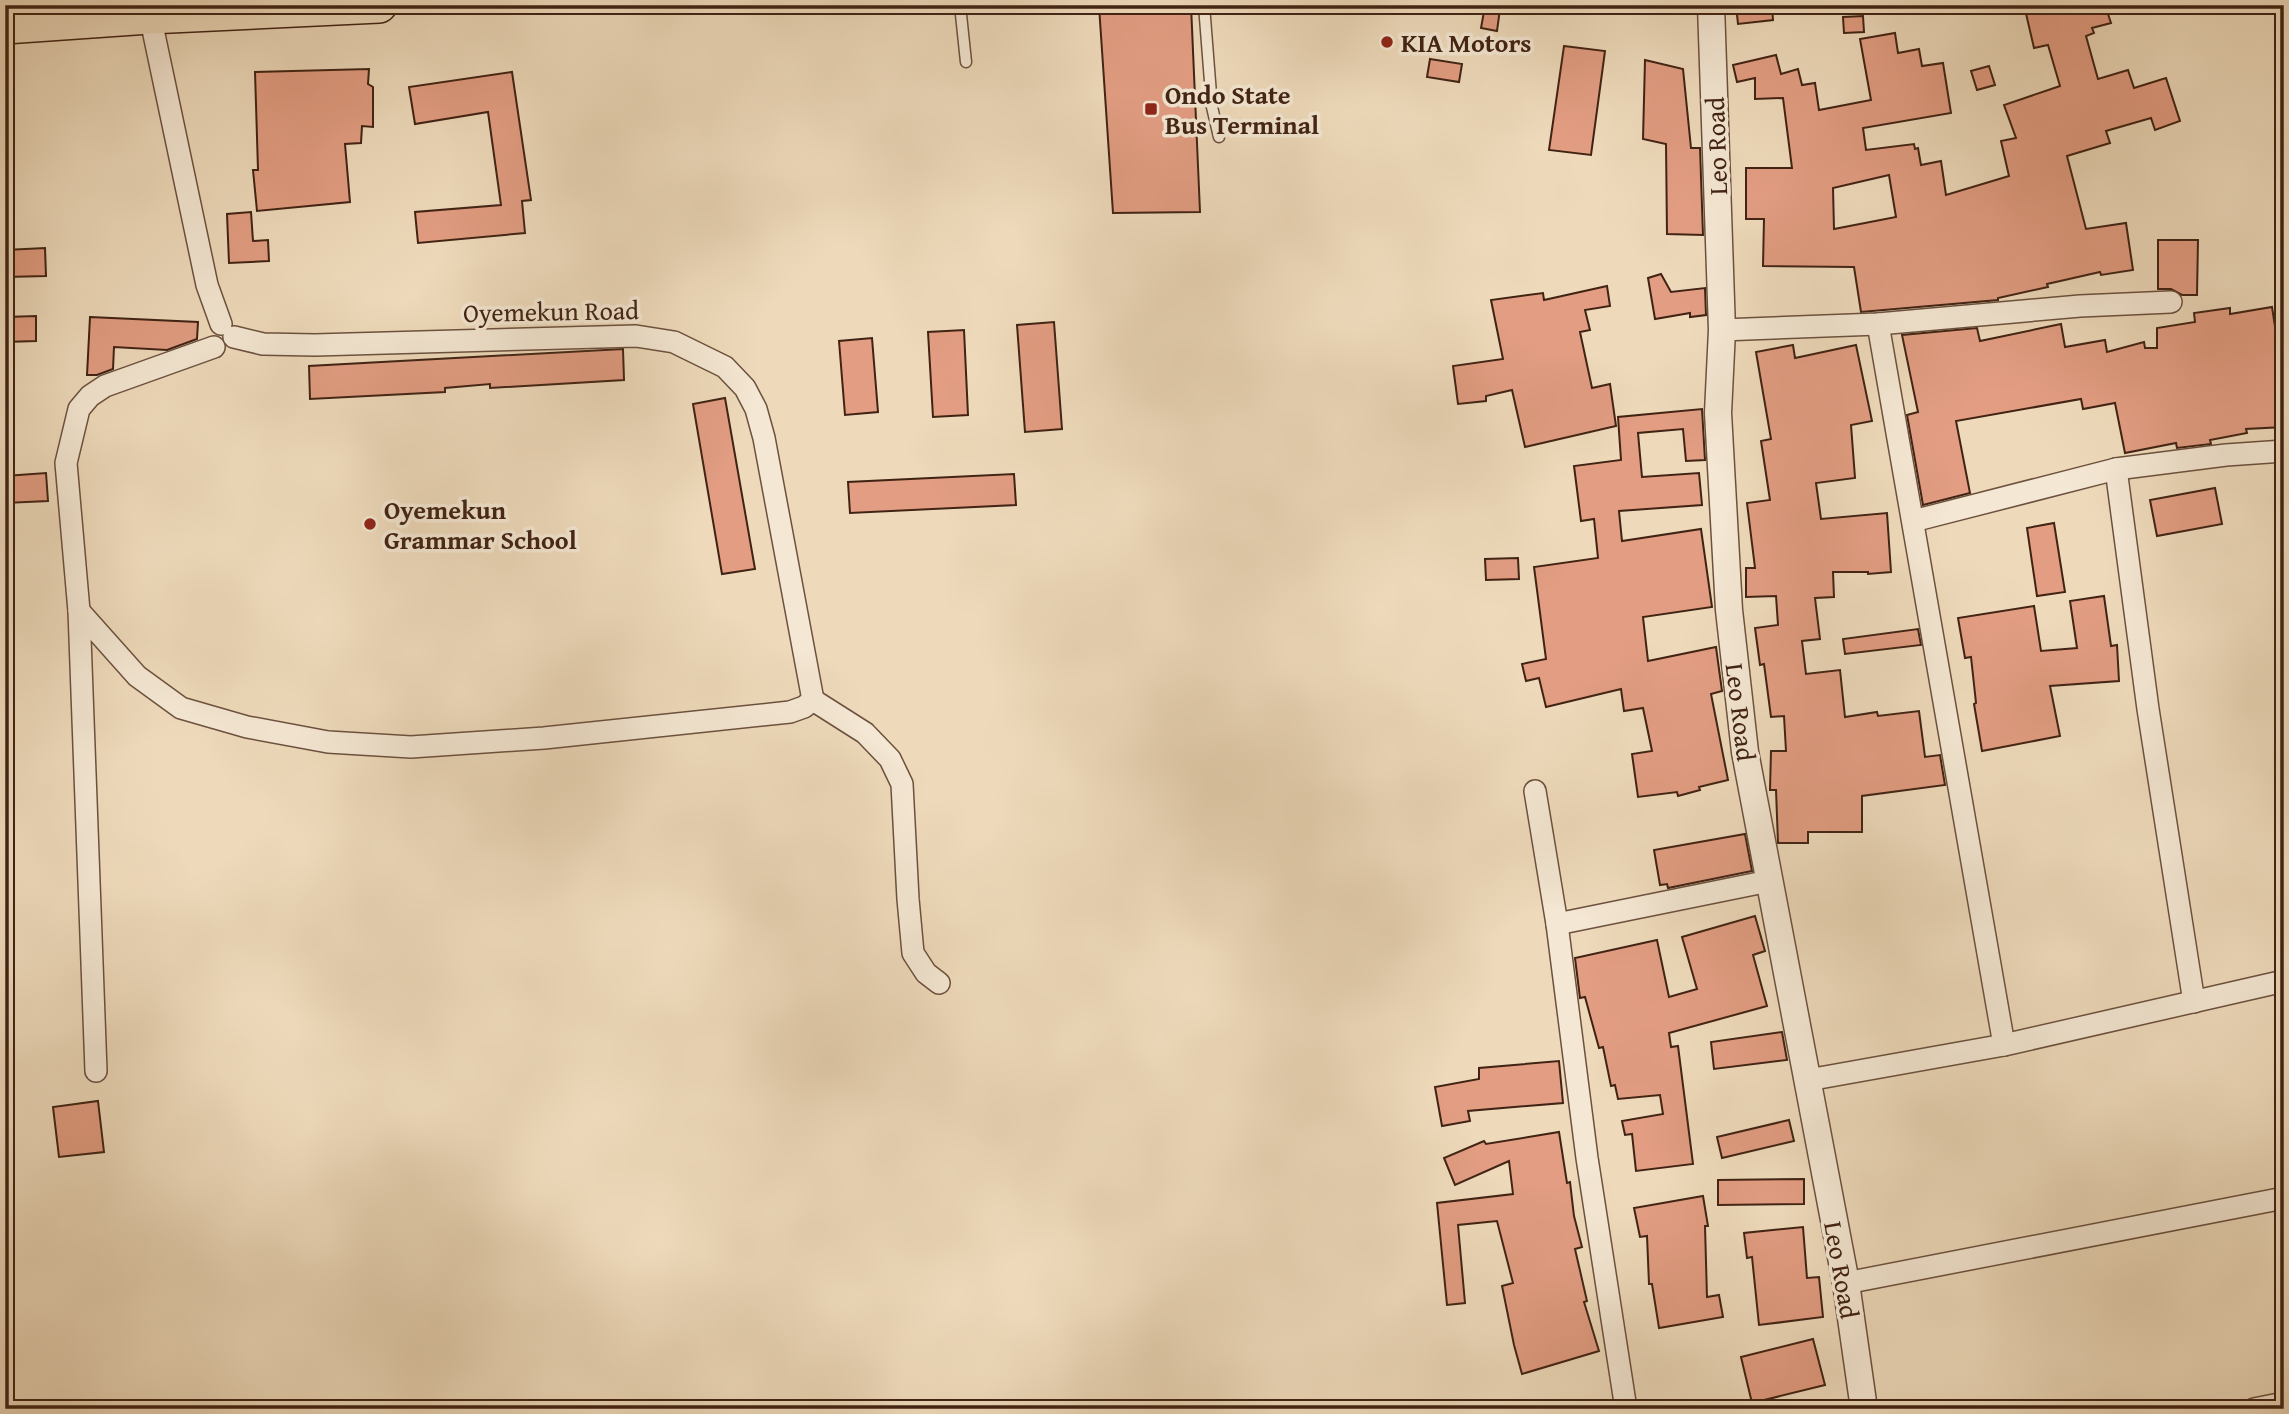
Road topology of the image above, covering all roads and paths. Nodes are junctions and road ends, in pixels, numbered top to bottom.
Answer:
1 (379, 5) edge
2 (960, 5) edge
3 (1203, 5) edge
4 (1711, 5) edge
5 (148, 11) edge
6 (5, 26) edge
7 (966, 62) dead end
8 (1219, 137) dead end
9 (2171, 302) dead end
10 (1878, 324) junction
11 (1722, 330) junction
12 (228, 331) junction
13 (2284, 450) edge
14 (2116, 469) junction
15 (1913, 520) junction
16 (79, 611) junction
17 (813, 700) junction
18 (1535, 791) dead end
19 (1769, 881) junction
20 (1557, 923) junction
21 (2284, 981) edge
22 (939, 983) dead end
23 (2194, 1002) junction
24 (2004, 1045) junction
25 (96, 1071) dead end
26 (1808, 1080) junction
27 (2284, 1198) edge
28 (1846, 1283) junction
29 (2284, 1403) edge
30 (1626, 1409) edge
31 (1864, 1409) edge
32 (2254, 1409) edge

1 - 5 main road
2 - 7 lane
3 - 8 lane
4 - 11 street, Leo Road
5 - 6 main road
5 - 12 street
9 - 10 street
10 - 11 street
10 - 15 street
11 - 19 street, Leo Road
12 - 16 street
12 - 17 street, Oyemekun Road
13 - 14 street
14 - 15 street
14 - 23 street
15 - 24 street
16 - 17 street
16 - 25 street
17 - 22 street
18 - 20 street
19 - 20 street
19 - 26 street, Leo Road
20 - 30 street
21 - 23 street
23 - 24 street
24 - 26 street
26 - 28 street, Leo Road
27 - 28 street
28 - 31 street, Leo Road
29 - 32 street

